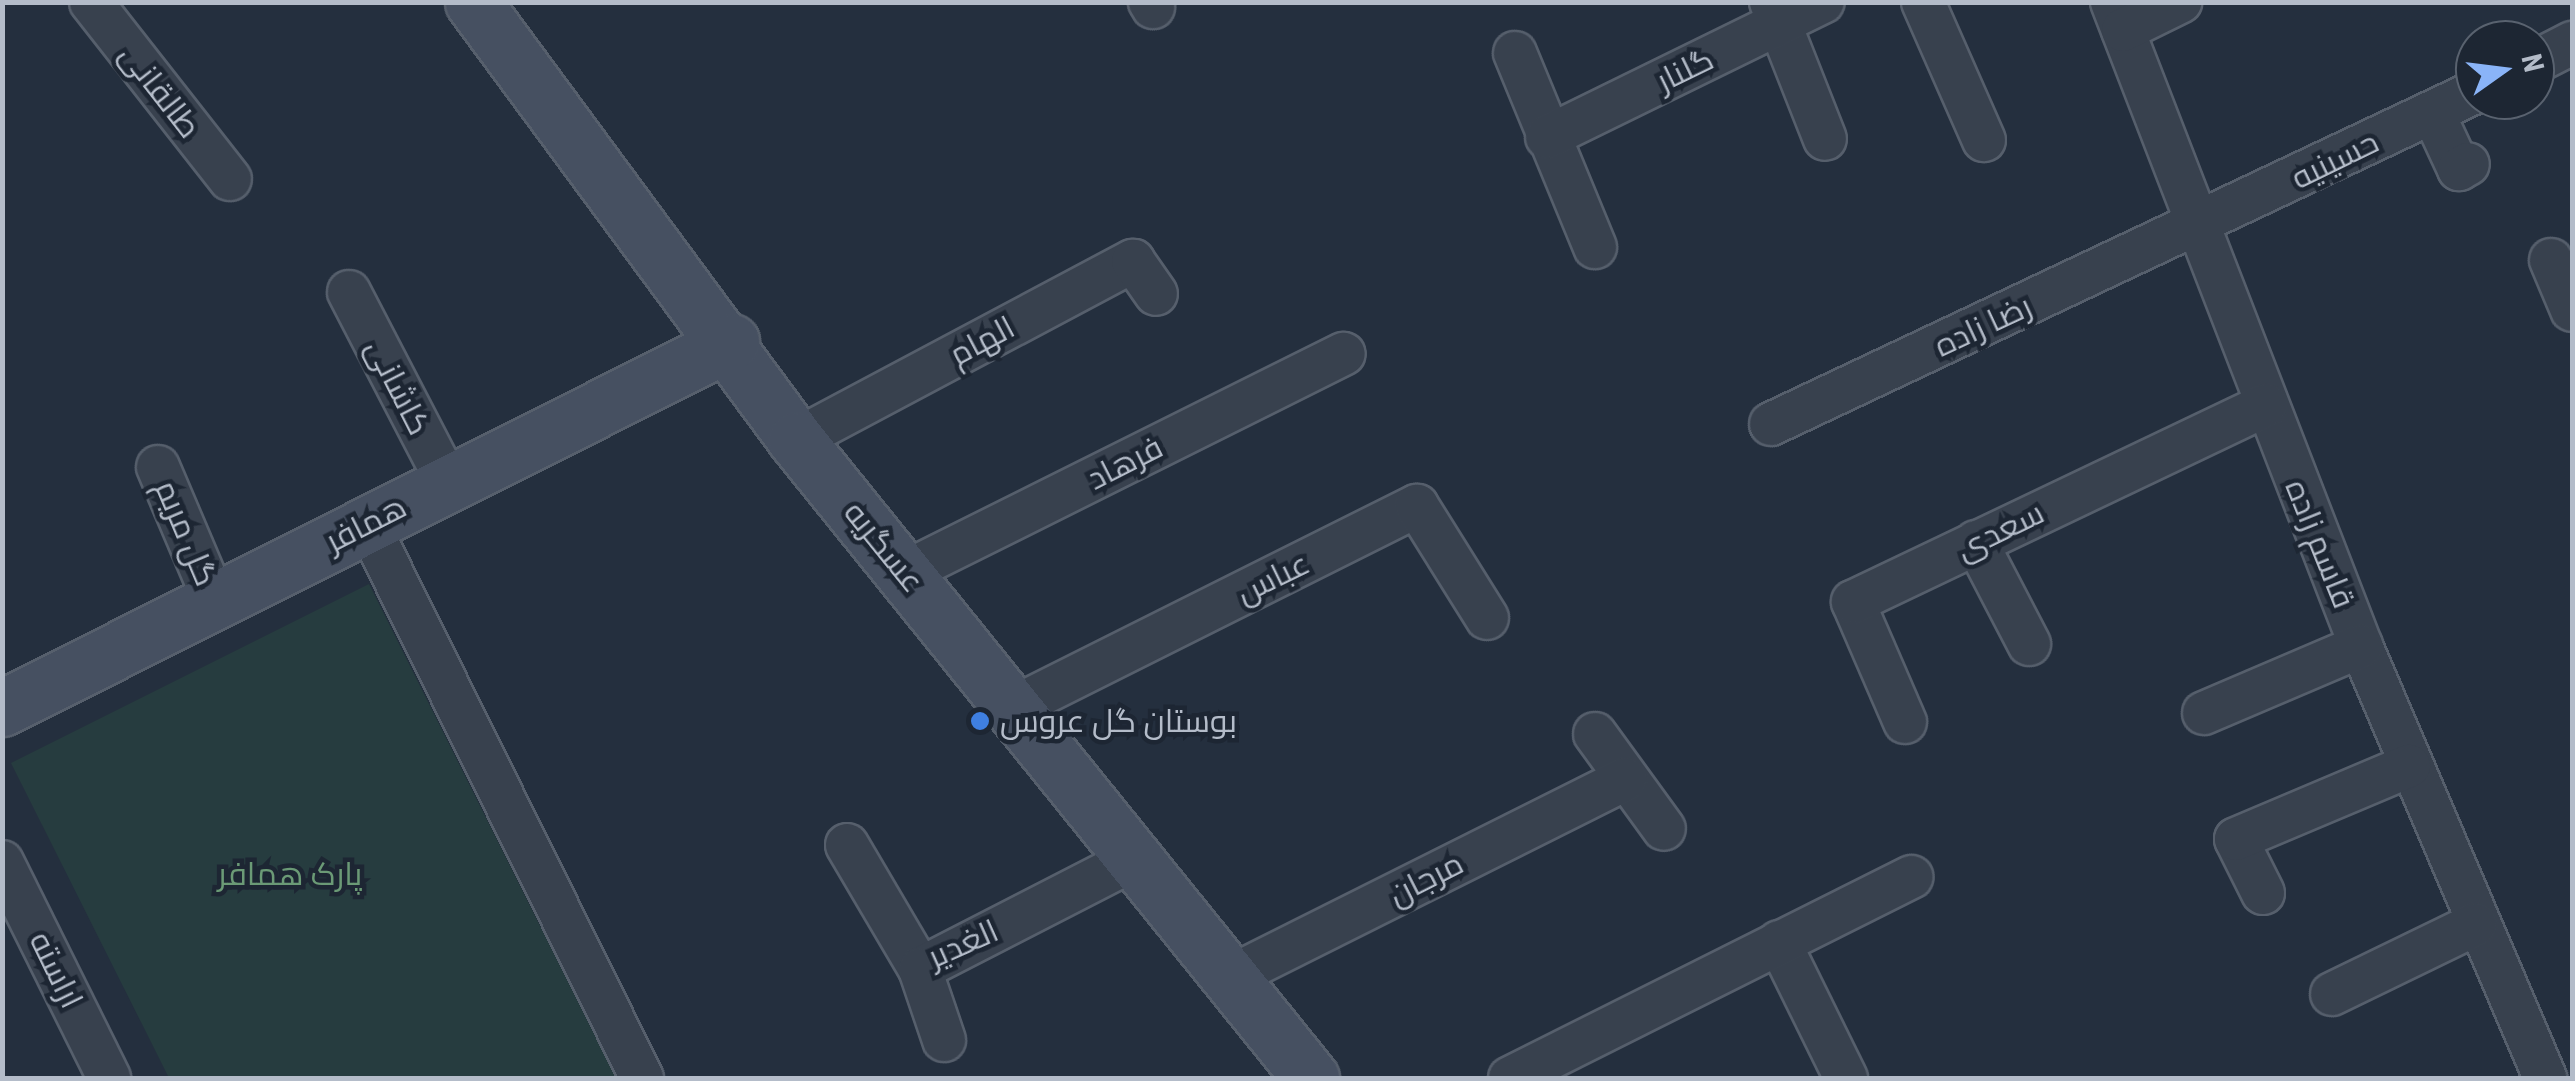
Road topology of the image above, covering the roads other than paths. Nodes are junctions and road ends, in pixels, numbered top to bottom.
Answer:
1 (91, 2) edge
2 (473, 2) edge
3 (1823, 2) edge
4 (1922, 2) edge
5 (2180, 2) edge
6 (1776, 13) edge
7 (2118, 16) edge
8 (1514, 54) dead end
9 (2455, 102) edge
10 (2433, 113) junction
11 (1547, 137) junction
12 (1825, 139) dead end
13 (1984, 140) dead end
14 (2468, 164) dead end
15 (230, 180) dead end
16 (2194, 228) junction
17 (1595, 247) dead end
18 (2551, 260) dead end
19 (349, 292) dead end
20 (1156, 294) dead end
21 (2572, 310) edge
22 (731, 342) junction
23 (1344, 354) dead end
24 (2266, 405) junction
25 (1771, 424) dead end
26 (796, 440) junction
27 (158, 467) dead end
28 (447, 481) junction
29 (368, 524) junction
30 (1976, 542) junction
31 (906, 572) junction
32 (214, 599) junction
33 (1487, 618) dead end
34 (2029, 644) dead end
35 (2361, 646) junction
36 (3, 706) edge
37 (1011, 708) junction
38 (2204, 712) dead end
39 (1905, 722) dead end
40 (1595, 734) dead end
41 (2409, 766) junction
42 (1626, 778) junction
43 (1664, 829) dead end
44 (847, 845) dead end
45 (1132, 860) junction
46 (2, 862) edge
47 (1912, 877) dead end
48 (2263, 893) dead end
49 (2476, 924) junction
50 (1778, 942) junction
51 (920, 969) junction
52 (1226, 979) junction
53 (2332, 994) dead end
54 (944, 1040) dead end
55 (108, 1078) edge
56 (642, 1078) edge
57 (1311, 1078) edge
58 (1510, 1078) edge
59 (1846, 1078) edge
60 (2545, 1078) edge

1 - 15 street, طالقانی
2 - 22 main road, عسگریه
3 - 6 street, گلنار
4 - 13 street
5 - 7 street
6 - 11 street, گلنار
6 - 12 street
7 - 16 street, قاسم زاده
8 - 11 street
9 - 10 street, حسینیه
10 - 14 street
10 - 16 street, حسینیه
11 - 17 street
16 - 24 street, قاسم زاده
16 - 25 street, رضا زاده
18 - 21 street
19 - 28 street, کاشانی
20 - 26 street, الهام
22 - 26 main road, عسگریه
22 - 28 main road, همافر
23 - 31 street, فرهاد
24 - 30 street, سعدی
24 - 35 street, قاسم زاده
26 - 31 main road, عسگریه
27 - 32 street, گل مریم
28 - 29 main road, همافر
29 - 32 main road, همافر
29 - 56 street
30 - 34 street
30 - 39 street, سعدی
31 - 37 main road, عسگریه
32 - 36 main road, همافر
33 - 37 street, عباس
35 - 38 street
35 - 41 street, قاسم زاده
37 - 45 main road, عسگریه
40 - 42 street
41 - 48 street
41 - 49 street, قاسم زاده
42 - 43 street
42 - 52 street, مرجان
44 - 51 street, الغدیر
45 - 51 street, الغدیر
45 - 52 main road, عسگریه
46 - 55 street, اراسته
47 - 50 street
49 - 53 street
49 - 60 street, قاسم زاده
50 - 58 street
50 - 59 street
51 - 54 street
52 - 57 main road, عسگریه

